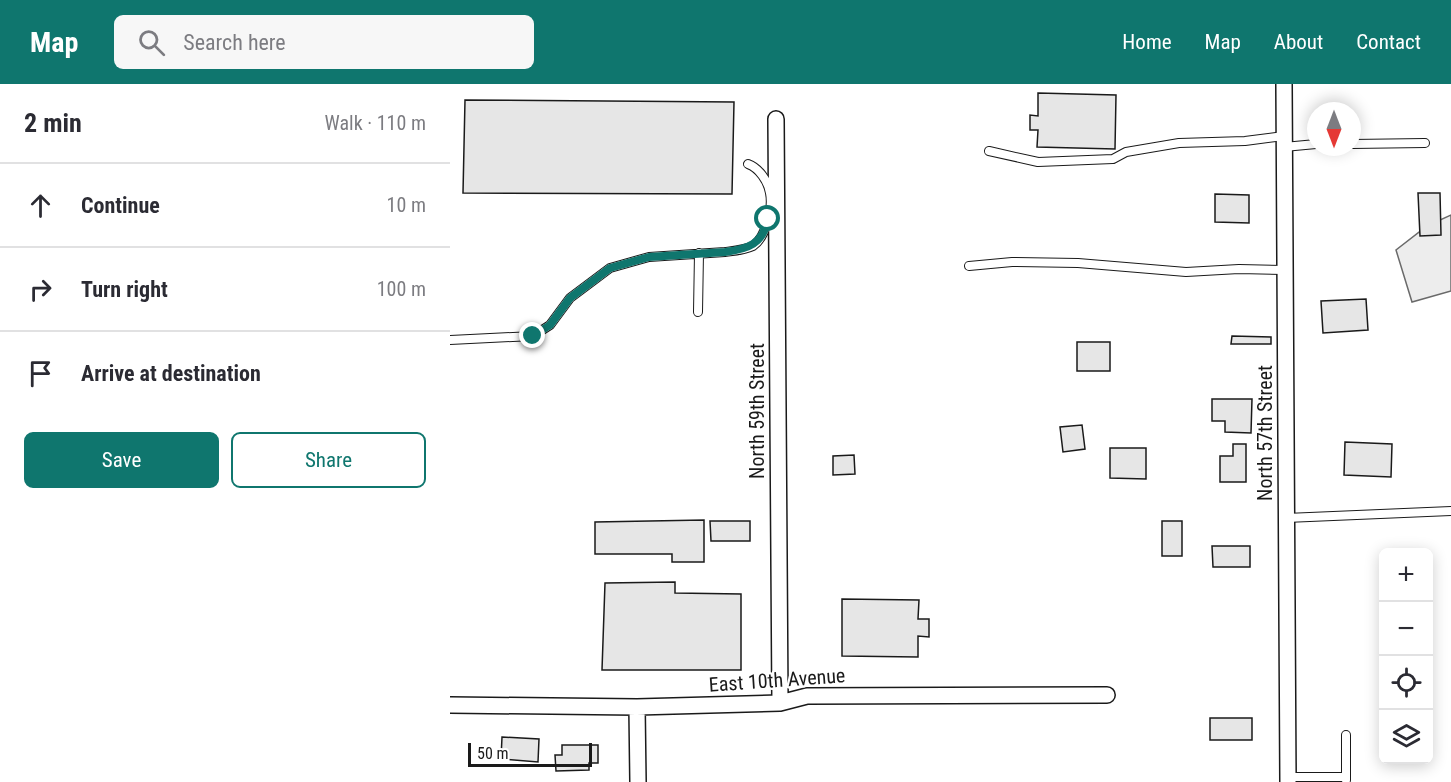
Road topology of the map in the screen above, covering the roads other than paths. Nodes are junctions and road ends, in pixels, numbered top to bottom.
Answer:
1 (1284, 84) edge
2 (776, 119) dead end
3 (1284, 141) junction
4 (1307, 143) edge
5 (1425, 143) dead end
6 (1361, 144) edge
7 (989, 151) dead end
8 (748, 164) dead end
9 (699, 253) junction
10 (969, 266) dead end
11 (1285, 270) junction
12 (698, 312) dead end
13 (450, 340) edge
14 (1451, 511) edge
15 (1286, 518) junction
16 (1107, 695) dead end
17 (780, 703) junction
18 (450, 705) edge
19 (637, 707) junction
20 (1346, 735) dead end
21 (1288, 779) edge
22 (1346, 780) edge
23 (638, 782) edge

1 - 3 street, North 57th Street
2 - 17 street, North 59th Street
3 - 4 lane
3 - 7 lane
3 - 11 street, North 57th Street
5 - 6 lane
8 - 9 lane
9 - 12 lane
9 - 13 lane
10 - 11 lane
11 - 15 street, North 57th Street
14 - 15 lane
15 - 21 street, North 57th Street
16 - 17 street, East 10th Avenue
17 - 19 street, East 10th Avenue
18 - 19 street, East 10th Avenue
19 - 23 street
20 - 22 lane
21 - 22 lane

